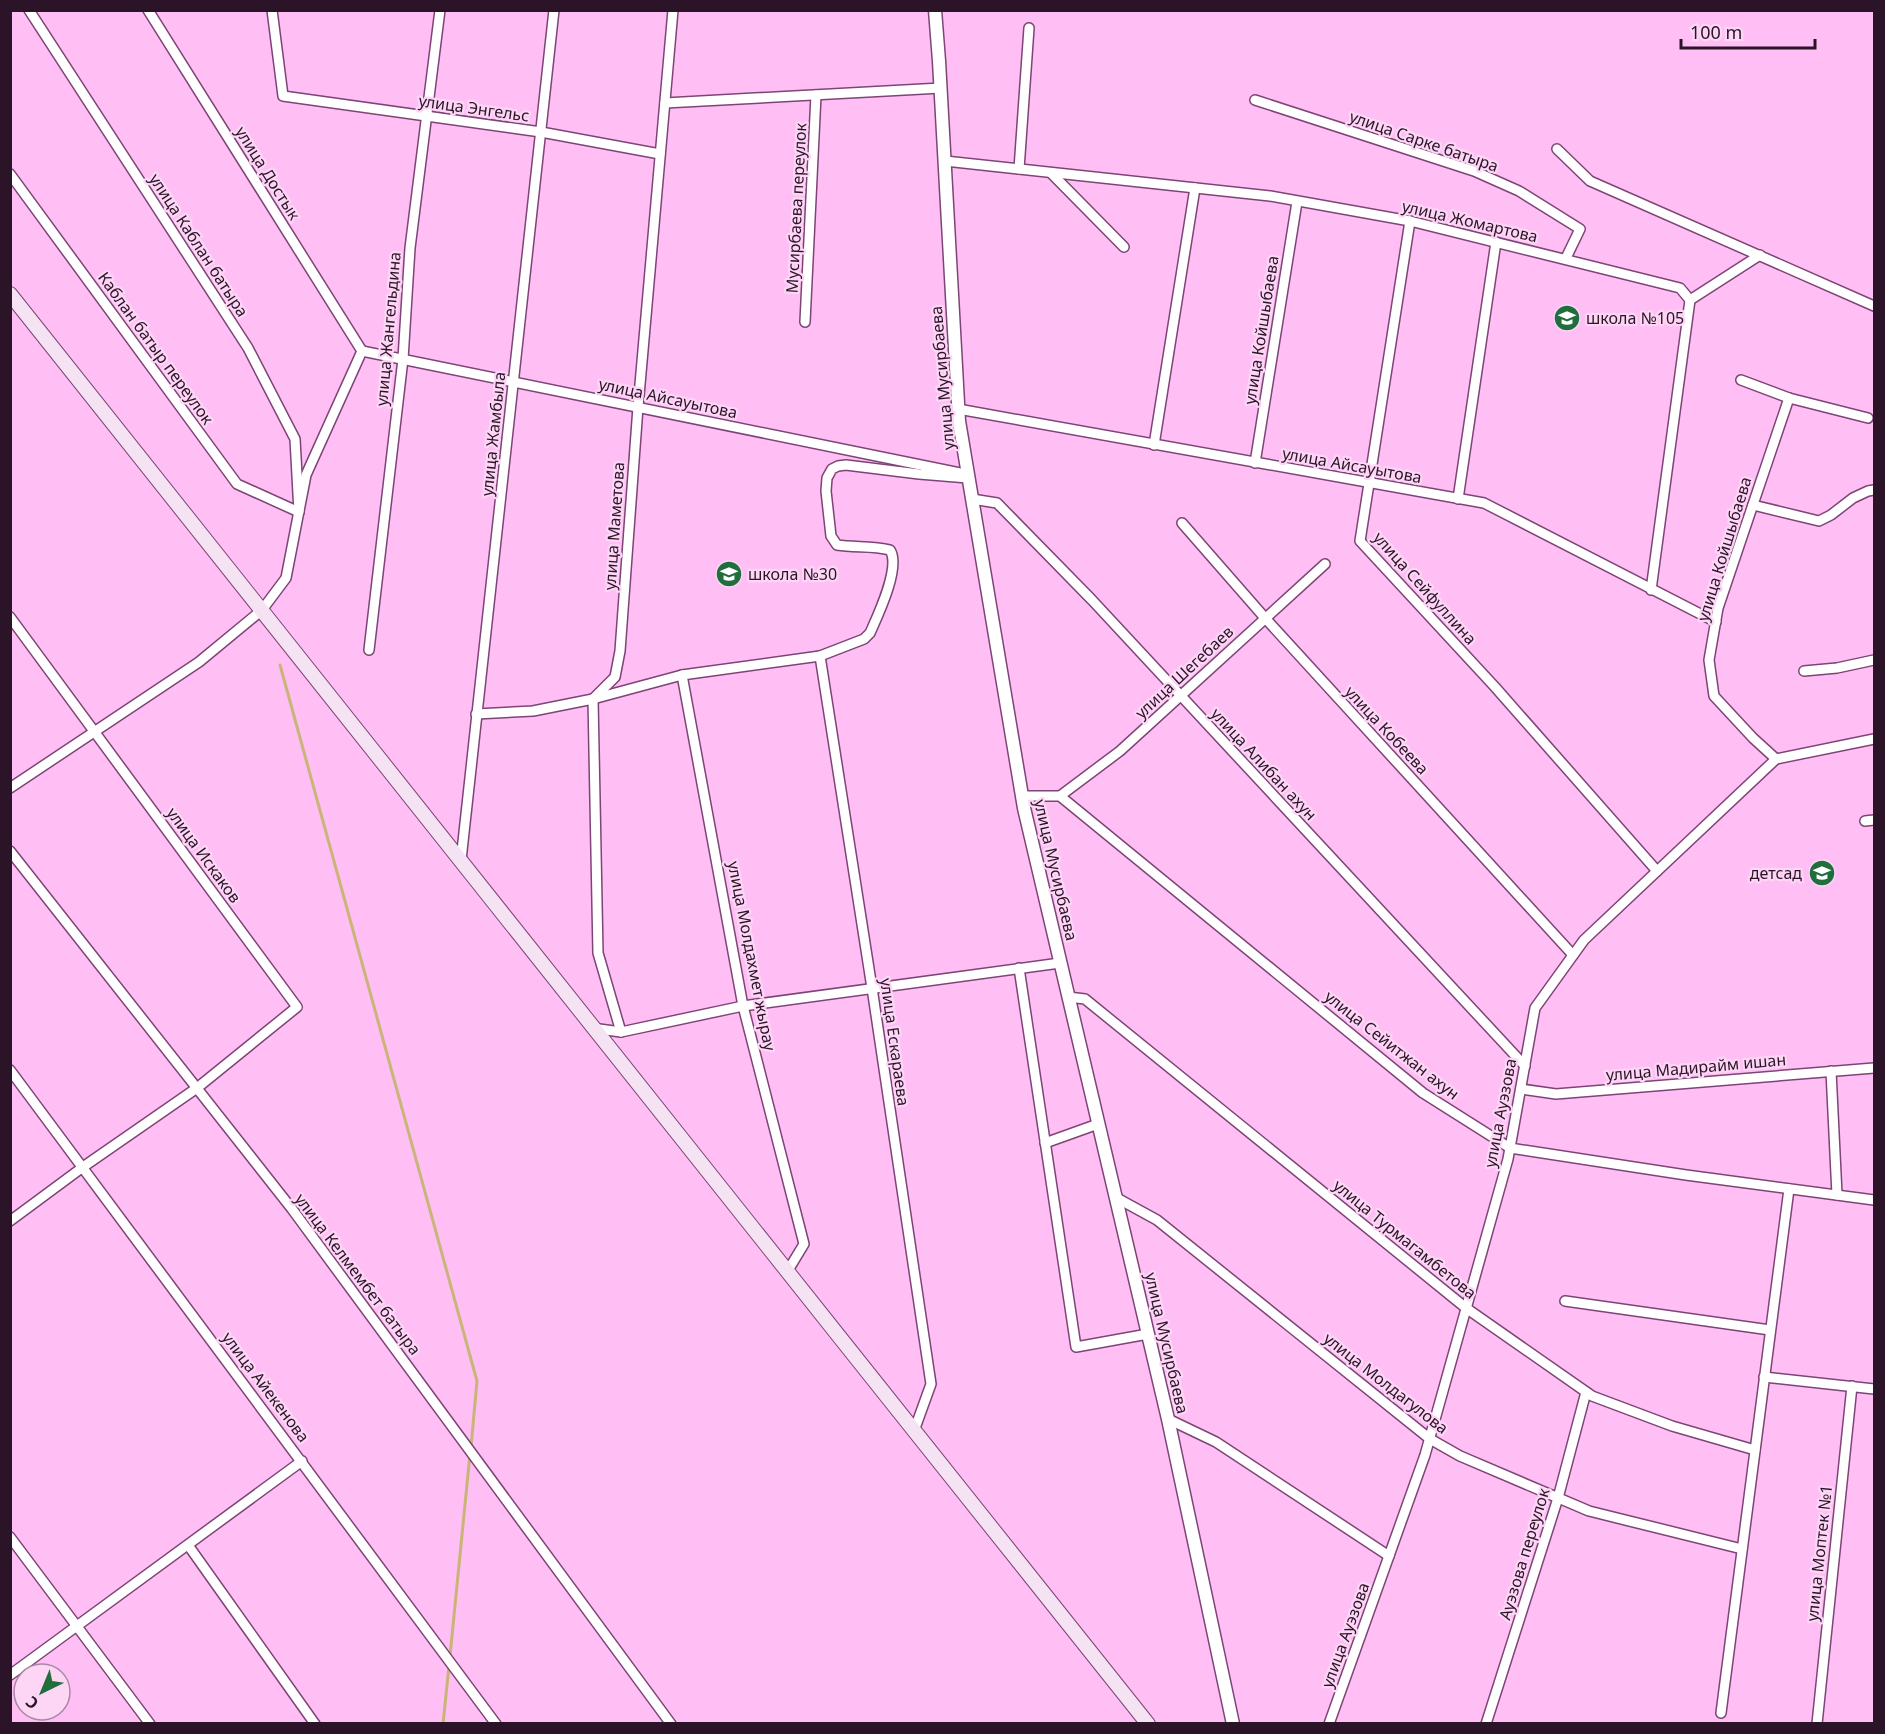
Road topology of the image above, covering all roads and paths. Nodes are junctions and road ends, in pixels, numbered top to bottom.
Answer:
1 (29, 10) edge
2 (148, 10) edge
3 (272, 10) edge
4 (440, 10) edge
5 (554, 10) edge
6 (673, 10) edge
7 (935, 10) edge
8 (1029, 28) dead end
9 (941, 88) junction
10 (816, 95) junction
11 (1255, 100) dead end
12 (665, 103) junction
13 (427, 117) junction
14 (541, 132) junction
15 (1557, 149) dead end
16 (660, 154) junction
17 (945, 161) junction
18 (1018, 169) junction
19 (1051, 173) junction
20 (10, 174) edge
21 (1195, 188) junction
22 (1297, 202) junction
23 (1410, 221) junction
24 (1496, 242) junction
25 (1124, 247) dead end
26 (1760, 255) junction
27 (1566, 258) junction
28 (10, 294) edge
29 (1690, 300) junction
30 (1875, 306) edge
31 (805, 322) dead end
32 (362, 351) junction
33 (403, 359) junction
34 (1741, 380) dead end
35 (514, 381) junction
36 (1789, 398) junction
37 (638, 407) junction
38 (958, 409) junction
39 (1868, 418) dead end
40 (1154, 445) junction
41 (1255, 463) junction
42 (968, 476) junction
43 (1369, 483) junction
44 (1875, 490) edge
45 (972, 499) junction
46 (1458, 499) junction
47 (1753, 505) junction
48 (299, 512) junction
49 (1182, 523) dead end
50 (1325, 564) dead end
51 (1651, 590) junction
52 (262, 610) junction
53 (10, 617) edge
54 (1264, 618) junction
55 (1716, 622) junction
56 (369, 650) dead end
57 (820, 656) junction
58 (1875, 660) edge
59 (1804, 671) dead end
60 (682, 675) junction
61 (1180, 695) junction
62 (593, 699) junction
63 (476, 714) junction
64 (95, 732) junction
65 (1875, 740) edge
66 (1776, 759) junction
67 (10, 788) edge
68 (1022, 796) junction
69 (1060, 796) junction
70 (10, 851) edge
71 (461, 860) junction
72 (1657, 871) junction
73 (1573, 955) junction
74 (1060, 963) junction
75 (1018, 968) junction
76 (872, 988) junction
77 (1068, 997) junction
78 (743, 1006) junction
79 (592, 1028) junction
80 (621, 1032) junction
81 (1525, 1066) junction
82 (1875, 1068) edge
83 (10, 1070) edge
84 (1831, 1071) junction
85 (197, 1088) junction
86 (1521, 1089) junction
87 (1098, 1124) junction
88 (1045, 1143) junction
89 (1510, 1148) junction
90 (83, 1167) junction
91 (1790, 1189) junction
92 (1837, 1195) junction
93 (1115, 1197) junction
94 (1875, 1200) edge
95 (10, 1221) edge
96 (787, 1272) junction
97 (1565, 1301) dead end
98 (1466, 1308) junction
99 (1770, 1330) junction
100 (1148, 1334) junction
101 (1764, 1377) junction
102 (1852, 1386) junction
103 (1875, 1389) edge
104 (1586, 1392) junction
105 (1168, 1419) junction
106 (914, 1431) junction
107 (1430, 1439) junction
108 (1755, 1450) junction
109 (302, 1461) junction
110 (1558, 1498) junction
111 (10, 1537) edge
112 (188, 1545) junction
113 (1742, 1549) junction
114 (1389, 1556) junction
115 (77, 1626) junction
116 (10, 1675) edge
117 (1720, 1713) dead end
118 (150, 1724) edge
119 (315, 1724) edge
120 (496, 1724) edge
121 (671, 1724) edge
122 (1148, 1724) edge
123 (1233, 1724) edge
124 (1329, 1724) edge
125 (1486, 1724) edge
126 (1817, 1724) edge

1 - 48 street, улица Каблан батыра
2 - 32 street, улица Достык
3 - 13 street, улица Энгельс
4 - 13 street, улица Жангельдина
5 - 14 street, улица Жамбыла
6 - 12 street, улица Маметова
7 - 9 street, улица Мусирбаева
8 - 18 street
9 - 10 street
9 - 17 street, улица Мусирбаева
10 - 12 street
10 - 31 street, Мусирбаева переулок
11 - 27 street, улица Сарке батыра
12 - 16 street, улица Маметова
13 - 14 street, улица Энгельс
13 - 33 street, улица Жангельдина
14 - 16 street, улица Энгельс
14 - 35 street, улица Жамбыла
15 - 26 street
16 - 37 street, улица Маметова
17 - 18 street, улица Жомартова
17 - 38 street, улица Мусирбаева
18 - 19 street, улица Жомартова
19 - 21 street, улица Жомартова
19 - 25 street
20 - 48 street, Каблан батыр переулок
21 - 22 street, улица Жомартова
21 - 40 street
22 - 23 street, улица Жомартова
22 - 41 street, улица Койшыбаева
23 - 24 street, улица Жомартова
23 - 43 street, улица Сейфуллина
24 - 27 street, улица Жомартова
24 - 46 street
26 - 29 street
26 - 30 street
27 - 29 street, улица Жомартова
28 - 52 main road
29 - 51 street
32 - 33 street, улица Айсауытова
32 - 48 street
33 - 35 street, улица Айсауытова
33 - 56 street, улица Жангельдина
34 - 36 street
35 - 37 street, улица Айсауытова
35 - 63 street, улица Жамбыла
36 - 39 street
36 - 47 street, улица Койшыбаева
37 - 42 street, улица Айсауытова
37 - 62 street, улица Маметова
38 - 40 street, улица Айсауытова
38 - 42 street, улица Мусирбаева
40 - 41 street, улица Айсауытова
41 - 43 street, улица Айсауытова
42 - 45 street, улица Мусирбаева
42 - 57 street
43 - 46 street, улица Айсауытова
43 - 72 street, улица Сейфуллина
44 - 47 street
45 - 61 street, улица Алибан ахун
45 - 68 street, улица Мусирбаева
46 - 51 street, улица Айсауытова
47 - 55 street, улица Койшыбаева
48 - 52 street
49 - 54 street, улица Кобеева
50 - 54 street, улица Шегебаев
51 - 55 street, улица Айсауытова
52 - 64 street
52 - 71 main road
53 - 64 street, улица Искаков
54 - 61 street, улица Шегебаев
54 - 73 street, улица Кобеева
55 - 66 street, улица Койшыбаева
57 - 60 street
57 - 76 street, улица Ескараева
58 - 59 street
60 - 62 street
60 - 78 street, улица Молдахмет жырау
61 - 69 street, улица Шегебаев
61 - 81 street, улица Алибан ахун
62 - 63 street
62 - 80 street
63 - 71 street, улица Жамбыла
64 - 67 street
64 - 85 street, улица Искаков
65 - 66 street
66 - 72 street, улица Ауэзова
68 - 69 street
68 - 74 street, улица Мусирбаева
69 - 89 street, улица Сейитжан ахун
70 - 85 street, улица Келмембет батыра
71 - 79 main road
72 - 73 street, улица Ауэзова
73 - 81 street, улица Ауэзова
74 - 75 street
74 - 77 street, улица Мусирбаева
75 - 76 street
75 - 88 street
76 - 78 street
76 - 106 street, улица Ескараева
77 - 87 street, улица Мусирбаева
77 - 98 street, улица Турмагамбетова
78 - 80 street
78 - 96 street, улица Молдахмет жырау
79 - 80 street
79 - 96 main road
81 - 86 street, улица Ауэзова
82 - 84 street, улица Мадирайм ишан
83 - 90 street, улица Айекенова
84 - 86 street, улица Мадирайм ишан
84 - 92 street
85 - 90 street
85 - 121 street, улица Келмембет батыра
86 - 89 street, улица Ауэзова
87 - 88 street
87 - 93 street, улица Мусирбаева
88 - 100 street
89 - 91 street, улица Сейитжан ахун
89 - 98 street, улица Ауэзова
90 - 95 street
90 - 109 street, улица Айекенова
91 - 92 street, улица Сейитжан ахун
91 - 99 street
92 - 94 street, улица Сейитжан ахун
93 - 100 street, улица Мусирбаева
93 - 107 street, улица Молдагулова
96 - 106 main road
97 - 99 street
98 - 104 street, улица Турмагамбетова
98 - 107 street, улица Ауэзова
99 - 101 street
100 - 105 street, улица Мусирбаева
101 - 102 street
101 - 108 street
102 - 103 street
102 - 126 street, улица Моптек №1
104 - 108 street, улица Турмагамбетова
104 - 110 street, Ауэзова переулок
105 - 114 street
105 - 123 street, улица Мусирбаева
106 - 122 main road
107 - 110 street, улица Молдагулова
107 - 114 street, улица Ауэзова
108 - 113 street
109 - 112 street
109 - 120 street, улица Айекенова
110 - 113 street, улица Молдагулова
110 - 125 street, Ауэзова переулок
111 - 115 street
112 - 115 street
112 - 119 street
113 - 117 street
114 - 124 street, улица Ауэзова
115 - 116 street
115 - 118 street

